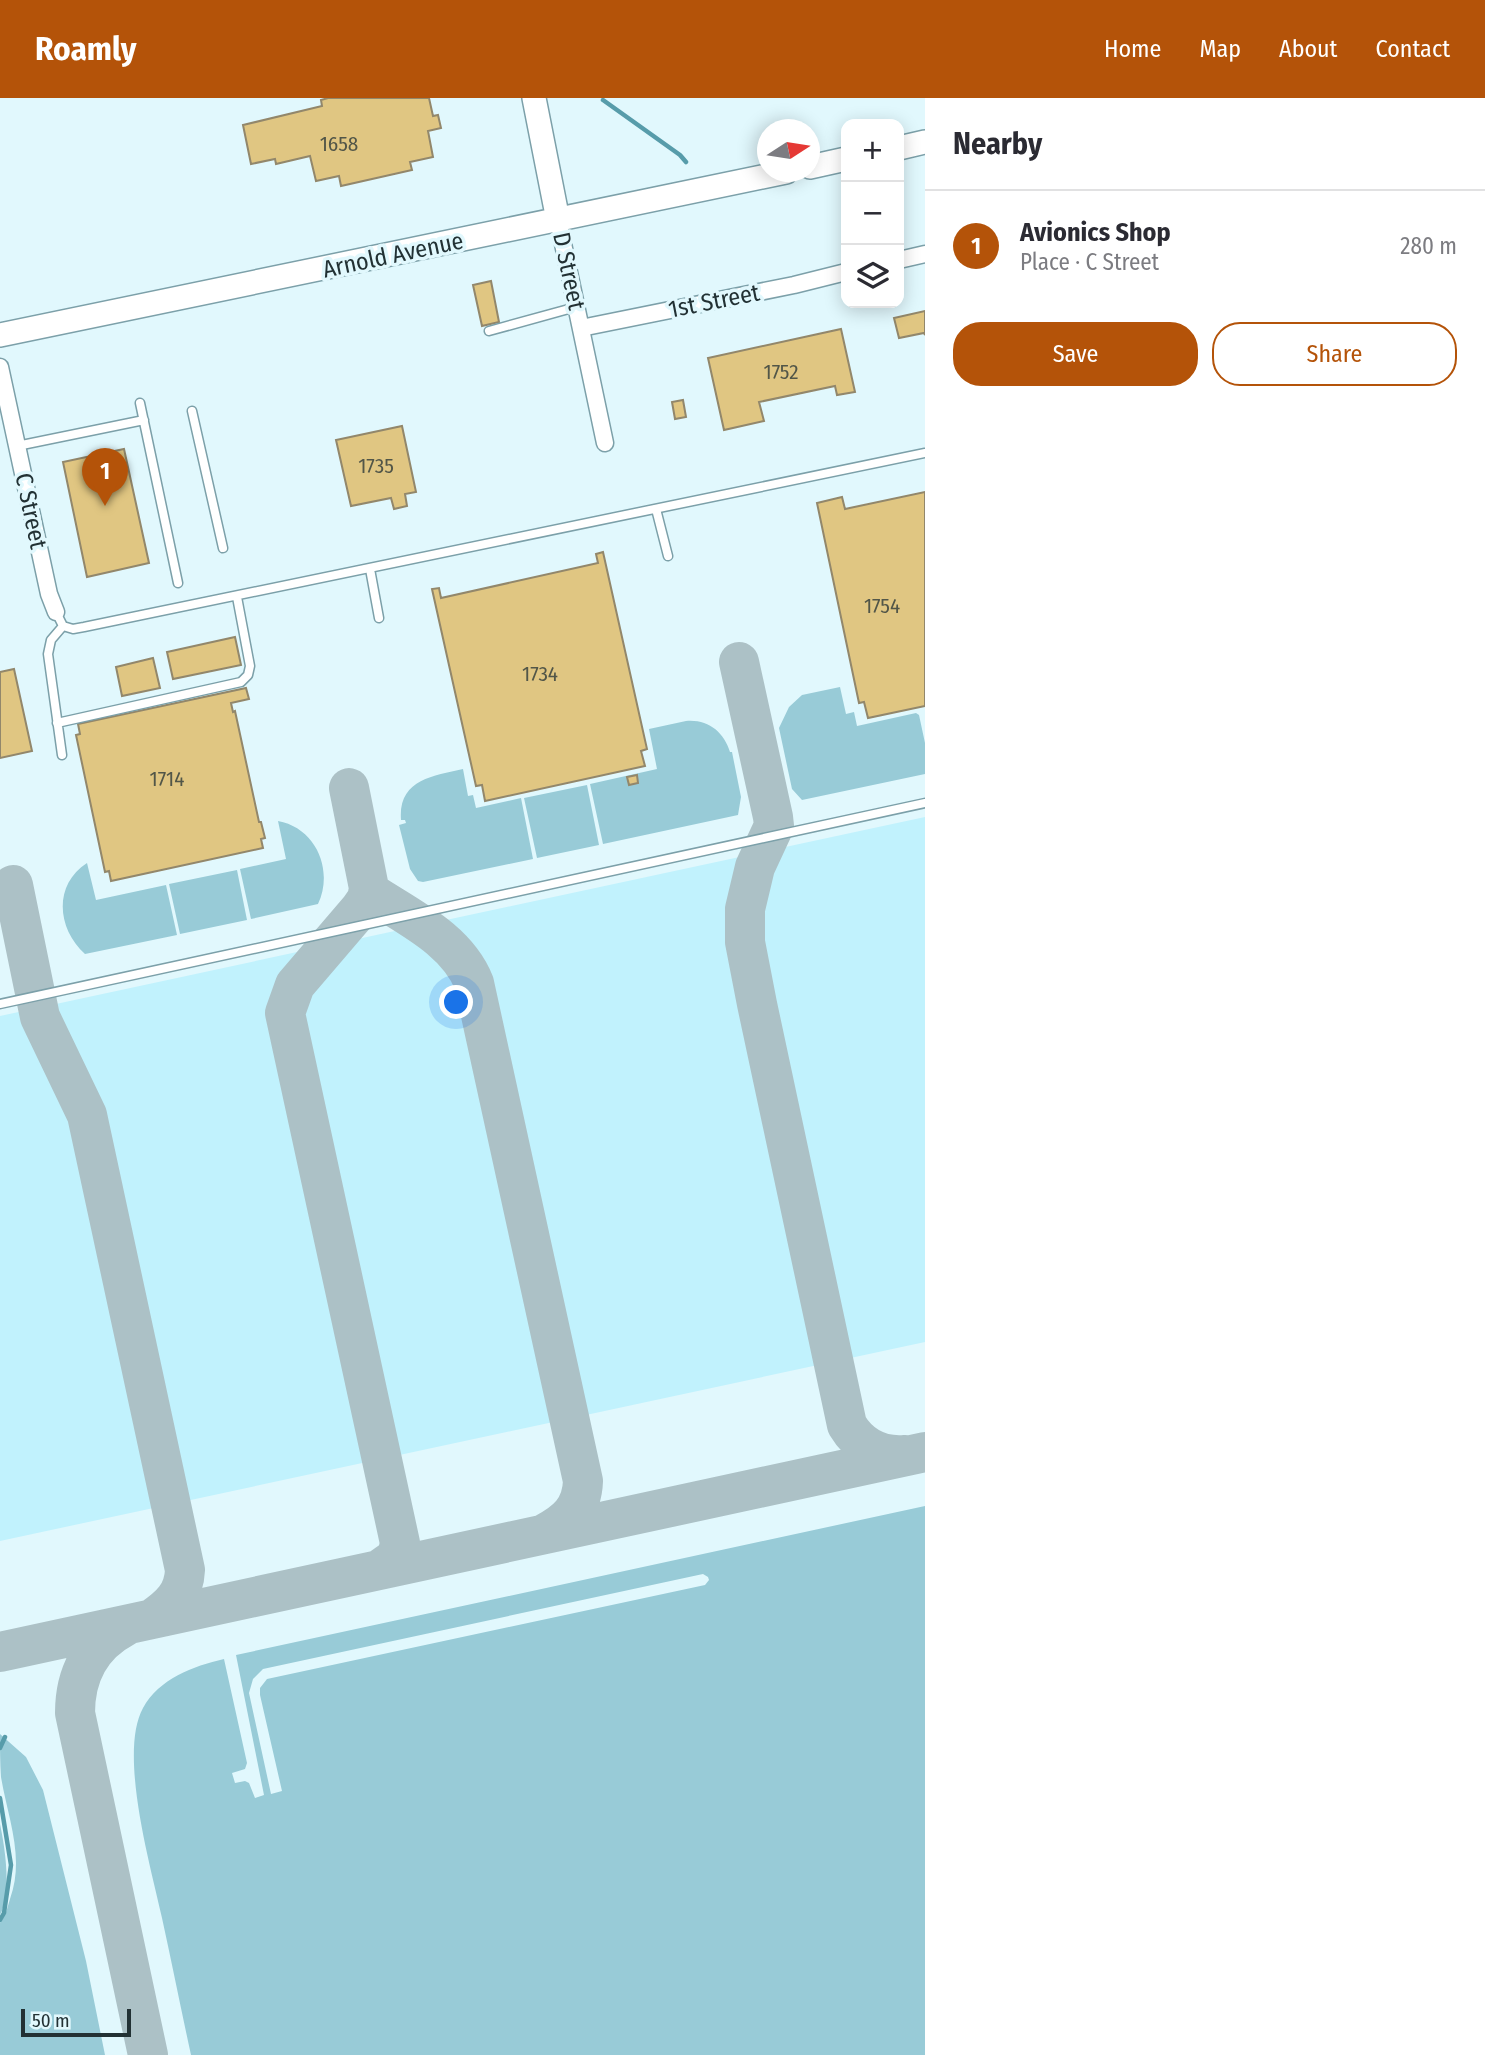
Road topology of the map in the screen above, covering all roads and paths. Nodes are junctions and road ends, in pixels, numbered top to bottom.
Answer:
1 (534, 98) edge
2 (925, 142) edge
3 (904, 147) edge
4 (841, 160) edge
5 (820, 164) edge
6 (757, 178) edge
7 (558, 220) junction
8 (925, 254) edge
9 (904, 259) edge
10 (841, 273) edge
11 (576, 307) junction
12 (581, 328) junction
13 (489, 331) dead end
14 (0, 335) edge
15 (0, 367) edge
16 (140, 403) dead end
17 (192, 411) dead end
18 (144, 420) junction
19 (605, 443) dead end
20 (17, 446) junction
21 (925, 453) edge
22 (656, 509) junction
23 (223, 548) dead end
24 (668, 556) dead end
25 (370, 569) junction
26 (178, 583) dead end
27 (237, 597) junction
28 (379, 618) dead end
29 (60, 619) junction
30 (57, 723) junction
31 (62, 755) dead end
32 (925, 803) edge
33 (0, 1004) edge

1 - 7 street, D Street
2 - 3 street
4 - 5 street
6 - 7 street, Arnold Avenue
7 - 11 street, D Street
7 - 14 street, Arnold Avenue
8 - 9 street
10 - 12 street, 1st Street
11 - 12 street, D Street
11 - 13 lane
12 - 19 street, D Street
15 - 20 street, C Street
16 - 18 lane
17 - 23 lane
18 - 20 lane
18 - 26 lane
20 - 29 street, C Street
21 - 22 lane
22 - 24 lane
22 - 25 lane
25 - 27 lane
25 - 28 lane
27 - 29 lane
27 - 30 lane
29 - 30 lane
30 - 31 lane
32 - 33 lane

